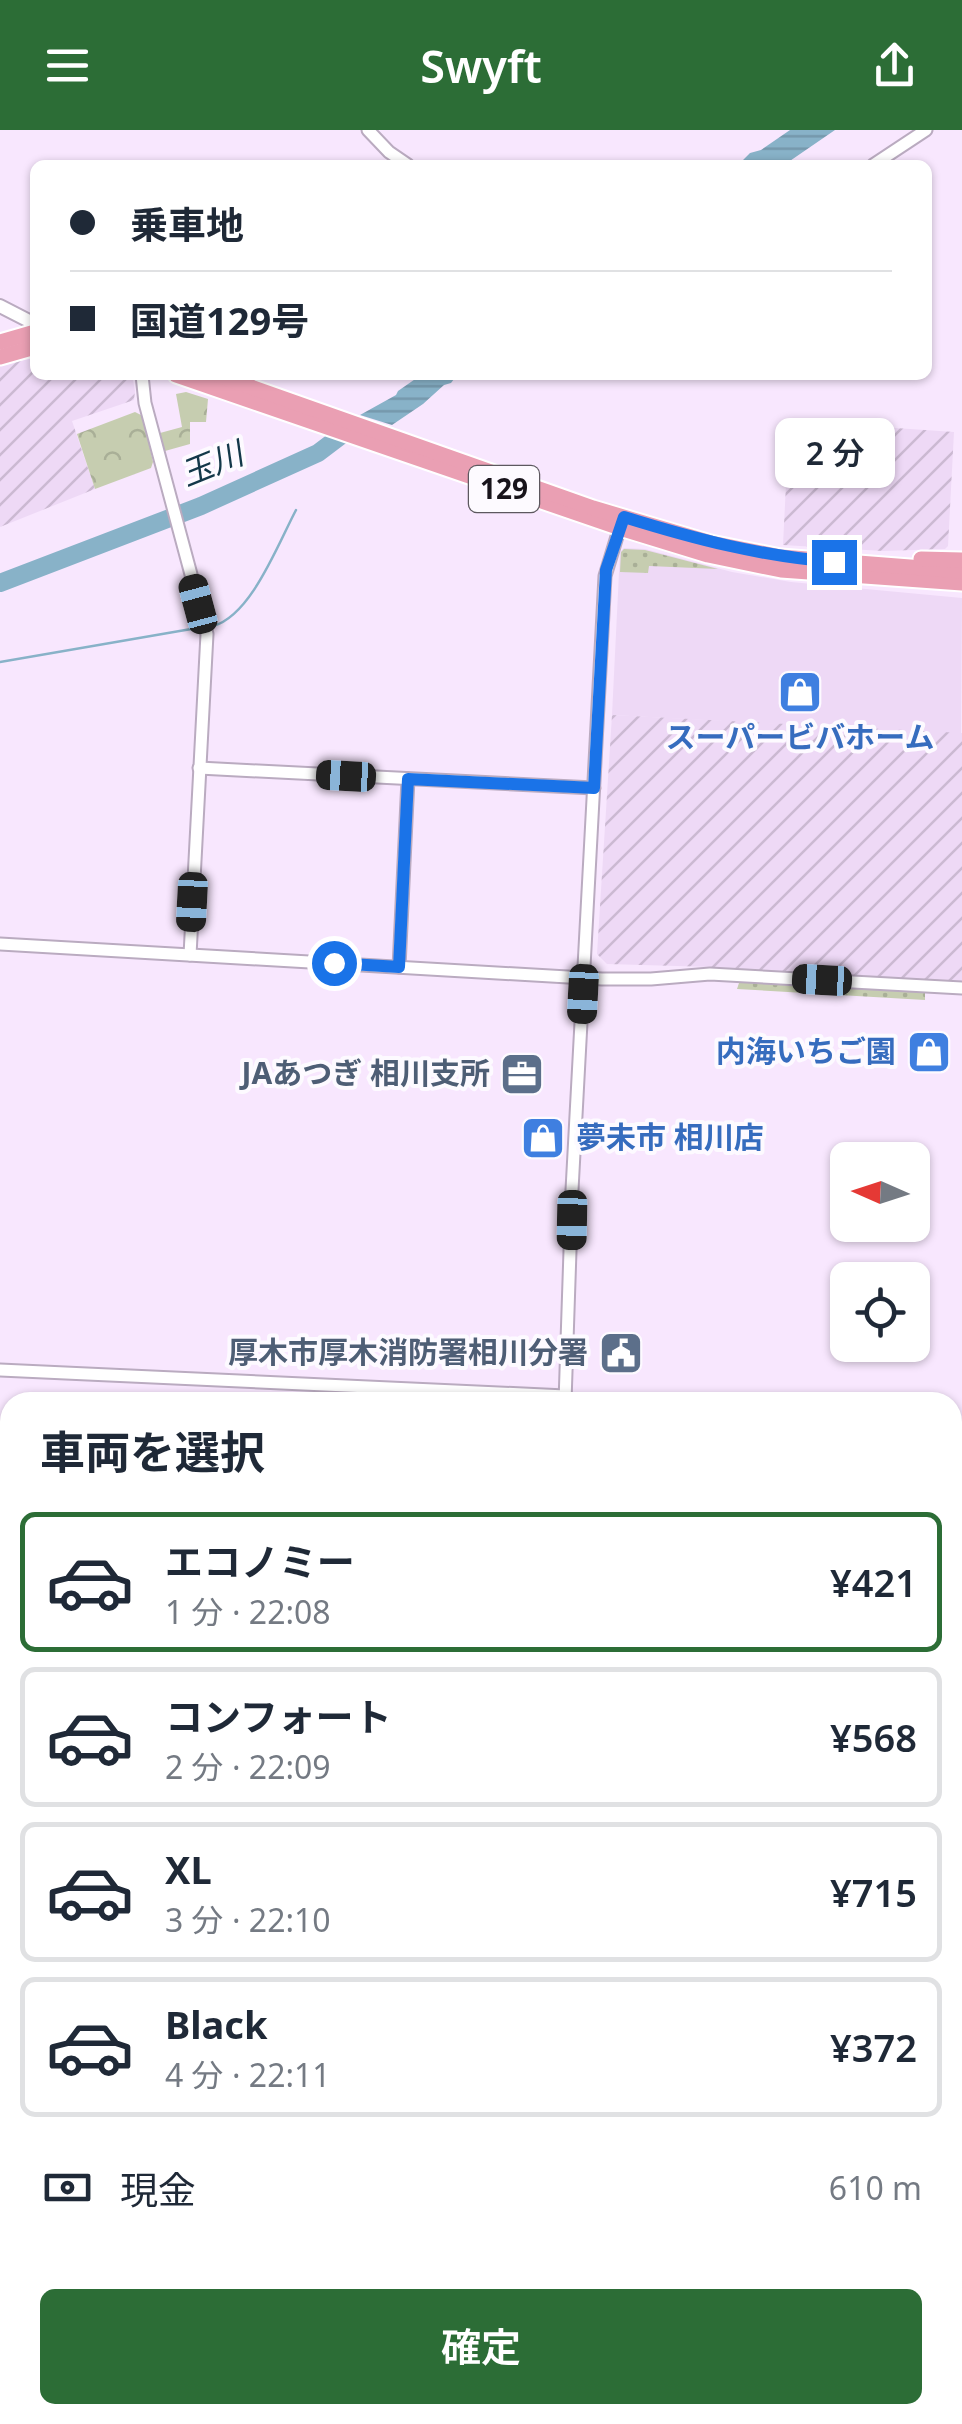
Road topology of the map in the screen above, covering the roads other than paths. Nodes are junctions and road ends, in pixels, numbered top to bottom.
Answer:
1 (368, 130) edge
2 (926, 130) edge
3 (401, 160) edge
4 (881, 160) edge
5 (0, 306) edge
6 (30, 321) edge
7 (30, 333) edge
8 (0, 342) edge
9 (30, 348) edge
10 (0, 357) edge
11 (143, 380) edge
12 (193, 380) edge
13 (229, 380) edge
14 (324, 419) junction
15 (622, 523) junction
16 (812, 560) junction
17 (962, 560) edge
18 (959, 580) edge
19 (199, 768) junction
20 (408, 779) junction
21 (594, 788) junction
22 (0, 944) edge
23 (190, 955) junction
24 (399, 967) junction
25 (584, 978) junction
26 (962, 988) edge
27 (0, 1370) edge
28 (429, 1392) edge
29 (565, 1392) edge

1 - 3 street
2 - 4 street
5 - 6 main road
7 - 8 highway
9 - 10 highway
11 - 19 street
12 - 14 highway, 129
13 - 14 highway, 129
14 - 15 highway, 129
14 - 15 highway, 129
15 - 16 highway, 129
15 - 18 highway, 129
15 - 21 street
16 - 17 highway, 129
16 - 18 highway, 129
19 - 20 street
19 - 23 street
20 - 21 street
20 - 24 street
21 - 25 street
22 - 23 street
23 - 24 street
24 - 25 street
25 - 26 street
25 - 29 street
27 - 28 street

